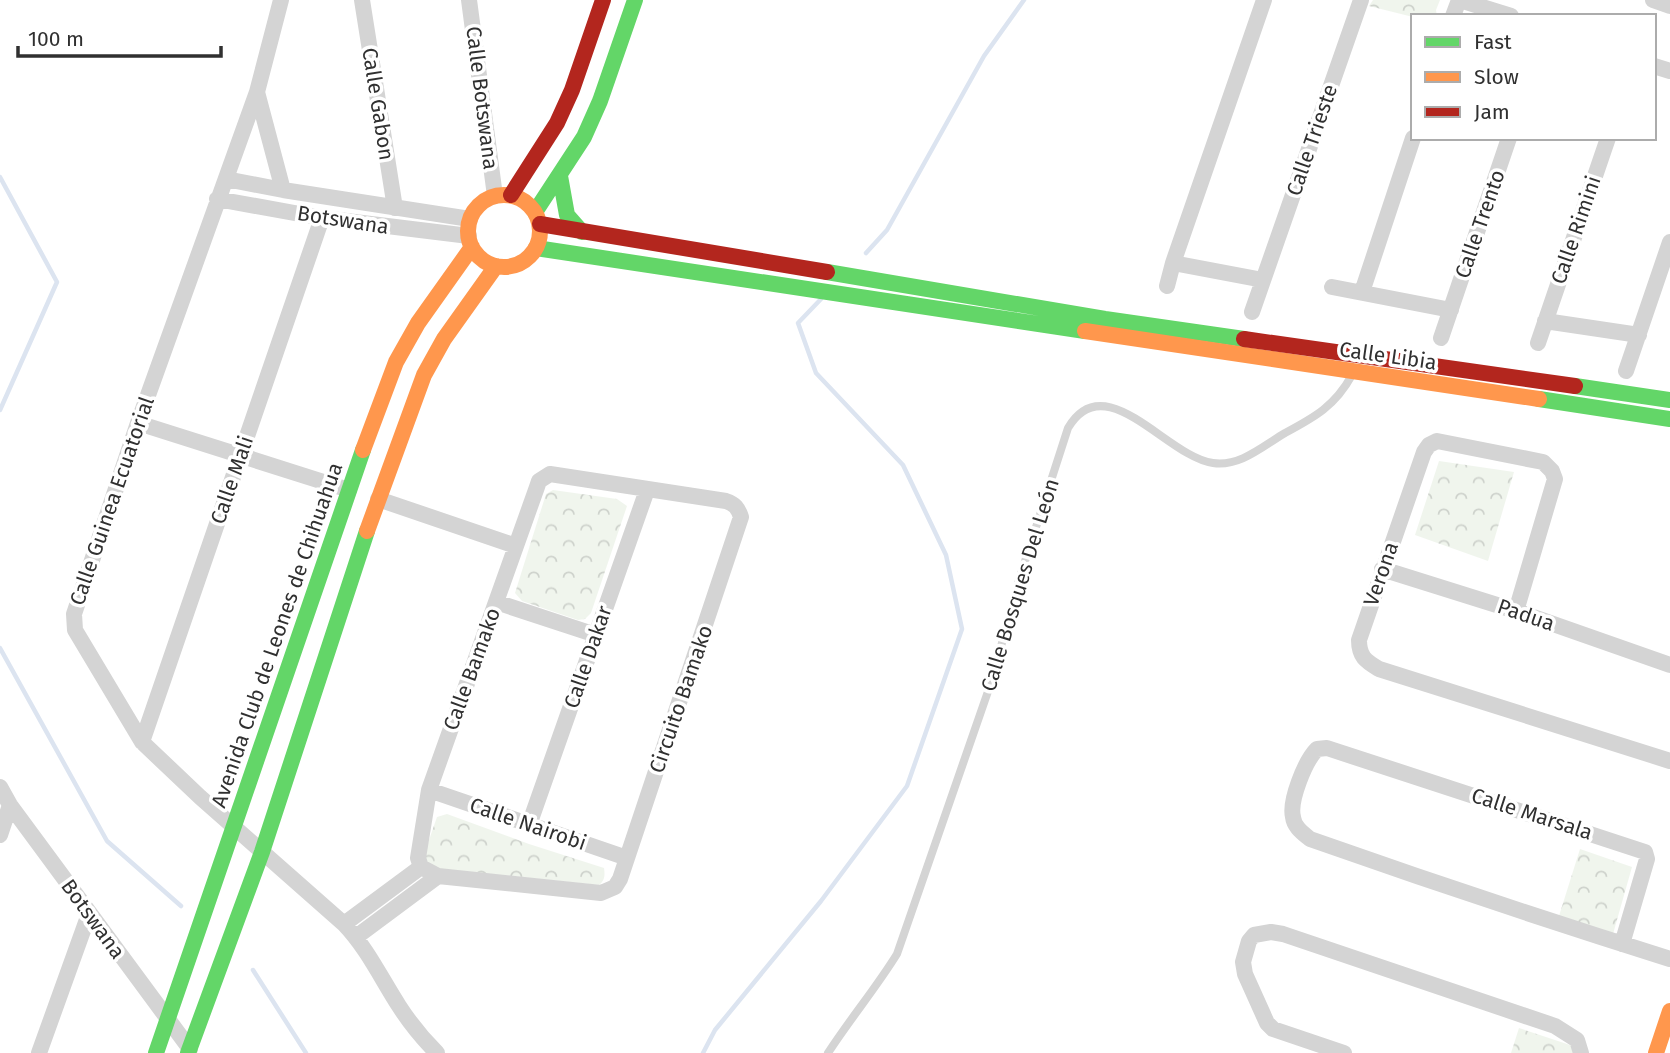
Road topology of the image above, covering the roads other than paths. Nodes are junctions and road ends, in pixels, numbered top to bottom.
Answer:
1 (281, 0) edge
2 (362, 0) edge
3 (469, 0) edge
4 (603, 0) edge
5 (635, 0) edge
6 (1264, 0) edge
7 (1361, 0) edge
8 (1459, 0) edge
9 (1653, 0) edge
10 (1670, 6) edge
11 (1504, 14) edge
12 (257, 92) junction
13 (1412, 140) edge
14 (1508, 140) edge
15 (1607, 140) edge
16 (560, 176) junction
17 (226, 179) junction
18 (283, 190) junction
19 (503, 195) junction
20 (217, 199) junction
21 (395, 208) junction
22 (322, 218) junction
23 (538, 218) junction
24 (471, 219) junction
25 (582, 232) junction
26 (471, 242) junction
27 (1670, 242) edge
28 (536, 248) junction
29 (1172, 263) junction
30 (496, 266) junction
31 (1263, 279) junction
32 (1167, 286) dead end
33 (1332, 287) dead end
34 (1362, 292) junction
35 (1451, 310) junction
36 (1252, 312) dead end
37 (1545, 321) junction
38 (1103, 327) junction
39 (1639, 335) junction
40 (1441, 338) dead end
41 (1538, 343) dead end
42 (1626, 370) dead end
43 (1354, 372) junction
44 (1670, 400) edge
45 (1670, 419) edge
46 (138, 423) junction
47 (240, 456) junction
48 (647, 489) junction
49 (349, 490) junction
50 (378, 499) junction
51 (739, 510) joint
52 (516, 546) junction
53 (1382, 569) junction
54 (496, 602) junction
55 (1516, 611) junction
56 (596, 635) junction
57 (1670, 665) edge
58 (142, 742) junction
59 (1670, 761) edge
60 (0, 787) edge
61 (429, 790) junction
62 (10, 805) junction
63 (529, 825) junction
64 (234, 826) junction
65 (0, 835) edge
66 (262, 852) junction
67 (627, 858) junction
68 (421, 867) junction
69 (438, 876) junction
70 (89, 914) junction
71 (344, 924) junction
72 (356, 937) junction
73 (1622, 944) junction
74 (1670, 959) edge
75 (1670, 1011) edge
76 (168, 1019) junction
77 (189, 1051) edge
78 (39, 1053) edge
79 (156, 1053) edge
80 (437, 1053) edge
81 (828, 1053) edge
82 (1343, 1053) edge
83 (1581, 1053) edge
84 (1656, 1053) edge

1 - 12 street, Calle Guinea Ecuatorial
2 - 21 street, Calle Gabon
3 - 19 street, Calle Botswana
4 - 19 street
5 - 16 street
6 - 29 street
7 - 31 street, Calle Trieste
8 - 11 street
9 - 10 street
12 - 17 street, Calle Guinea Ecuatorial
12 - 18 street
13 - 34 street
14 - 35 street, Calle Trento
15 - 37 street, Calle Rimini
16 - 23 street
16 - 25 street
17 - 18 street, Botswana
17 - 20 street, Calle Guinea Ecuatorial
18 - 21 street, Botswana
19 - 23 street
19 - 24 street
20 - 22 street, Botswana
20 - 46 street, Calle Guinea Ecuatorial
21 - 24 street, Botswana
22 - 26 street, Botswana
22 - 47 street, Calle Mali
23 - 25 street
23 - 28 street
24 - 26 street
25 - 38 street
26 - 30 street
26 - 49 street, Avenida Club de Leones de Chihuahua
27 - 39 street
28 - 30 street
28 - 38 street
29 - 31 street
29 - 32 street
30 - 50 street
31 - 36 street, Calle Trieste
33 - 34 street
34 - 35 street
35 - 40 street, Calle Trento
37 - 39 street
37 - 41 street, Calle Rimini
38 - 43 street, Calle Libia
38 - 44 street, Calle Libia
39 - 42 street
43 - 45 street, Calle Libia
43 - 81 lane, Calle Bosques Del León
46 - 47 street
46 - 58 street, Calle Guinea Ecuatorial
47 - 49 street
47 - 58 street, Calle Mali
48 - 51 street, Calle Bamako
48 - 52 street, Calle Bamako
48 - 56 street, Calle Dakar
49 - 64 street, Avenida Club de Leones de Chihuahua
50 - 52 street
50 - 66 street
51 - 67 street, Circuito Bamako
52 - 54 street, Calle Bamako
53 - 55 street, Padua
53 - 55 street, Verona
53 - 59 street, Verona
54 - 56 street
54 - 61 street, Calle Bamako
55 - 57 street, Padua
56 - 63 street, Calle Dakar
58 - 64 street, Calle Guinea Ecuatorial
60 - 62 street, Botswana
61 - 63 street, Calle Nairobi
61 - 68 street, Calle Bamako
62 - 65 street
62 - 70 street, Botswana
63 - 67 street, Calle Nairobi
64 - 66 street, Calle Guinea Ecuatorial
64 - 76 street, Avenida Club de Leones de Chihuahua
66 - 71 street, Calle Guinea Ecuatorial
66 - 77 street
67 - 69 street, Circuito Bamako
68 - 69 street
68 - 71 street
69 - 72 street
70 - 76 street, Botswana
70 - 78 street
71 - 72 street, Calle Guinea Ecuatorial
72 - 80 street, Calle Guinea Ecuatorial
73 - 73 street, Calle Marsala
73 - 74 street
75 - 84 street
76 - 77 street, Botswana
76 - 79 street, Avenida Club de Leones de Chihuahua
82 - 83 street

